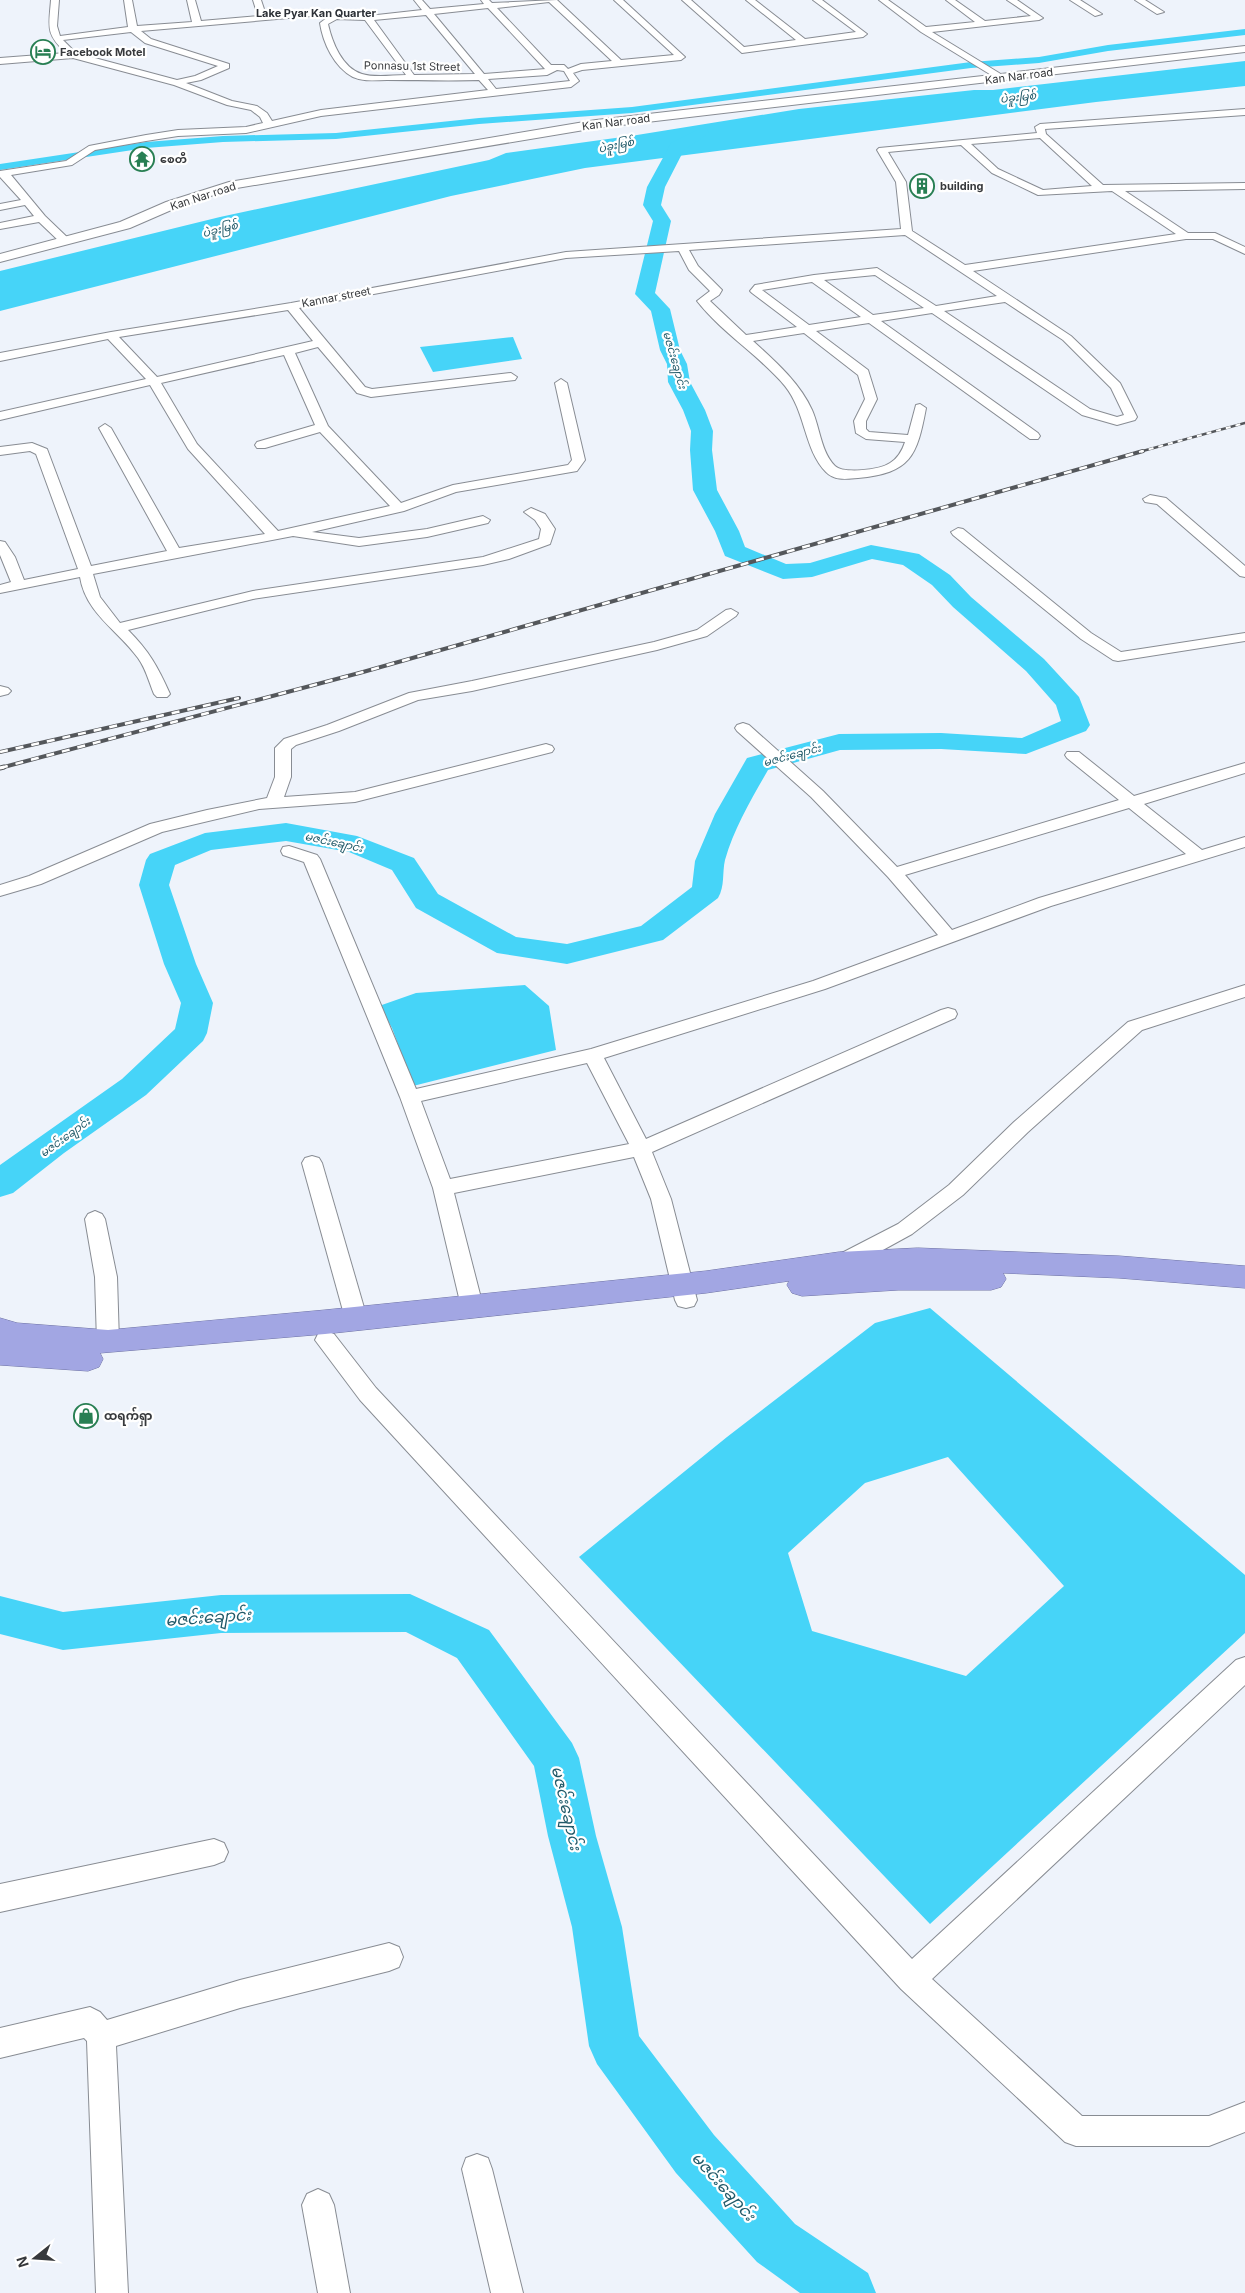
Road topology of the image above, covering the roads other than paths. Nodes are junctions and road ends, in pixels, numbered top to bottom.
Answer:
1 (55, 0) edge
2 (128, 0) edge
3 (191, 0) edge
4 (257, 0) edge
5 (418, 0) edge
6 (548, 0) edge
7 (552, 0) edge
8 (618, 0) edge
9 (686, 0) edge
10 (750, 0) edge
11 (817, 0) edge
12 (883, 0) edge
13 (950, 0) edge
14 (1011, 0) edge
15 (1074, 0) edge
16 (1139, 0) edge
17 (488, 3) edge
18 (428, 12) junction
19 (1160, 12) dead end
20 (1098, 14) dead end
21 (335, 16) junction
22 (262, 17) junction
23 (368, 18) junction
24 (197, 23) junction
25 (983, 24) junction
26 (134, 29) junction
27 (924, 30) junction
28 (56, 39) junction
29 (802, 41) junction
30 (1245, 49) edge
31 (73, 55) junction
32 (0, 61) edge
33 (619, 63) junction
34 (581, 68) junction
35 (553, 69) junction
36 (484, 78) junction
37 (1001, 78) junction
38 (409, 79) junction
39 (177, 83) junction
40 (494, 92) junction
41 (1245, 112) edge
42 (268, 123) junction
43 (1042, 135) junction
44 (964, 143) junction
45 (2, 173) edge
46 (1245, 186) edge
47 (1100, 188) junction
48 (1116, 188) junction
49 (27, 202) junction
50 (0, 207) edge
51 (41, 218) junction
52 (0, 226) edge
53 (907, 232) junction
54 (1186, 236) junction
55 (65, 241) junction
56 (678, 248) junction
57 (1245, 251) edge
58 (0, 257) edge
59 (962, 269) junction
60 (814, 278) junction
61 (1007, 298) junction
62 (291, 306) junction
63 (933, 310) junction
64 (873, 320) junction
65 (808, 328) junction
66 (111, 335) junction
67 (744, 339) junction
68 (320, 343) junction
69 (288, 351) junction
70 (0, 357) edge
71 (511, 377) dead end
72 (153, 380) junction
73 (561, 384) dead end
74 (920, 408) dead end
75 (0, 416) edge
76 (322, 427) junction
77 (104, 428) dead end
78 (1034, 436) dead end
79 (913, 439) junction
80 (261, 445) dead end
81 (0, 451) edge
82 (1150, 499) dead end
83 (399, 508) junction
84 (531, 512) dead end
85 (483, 520) dead end
86 (958, 532) dead end
87 (290, 533) junction
88 (275, 536) junction
89 (0, 546) edge
90 (174, 553) junction
91 (86, 572) junction
92 (1245, 573) edge
93 (19, 585) junction
94 (0, 588) edge
95 (731, 613) dead end
96 (117, 628) junction
97 (1245, 637) edge
98 (162, 694) dead end
99 (743, 728) dead end
100 (546, 749) dead end
101 (1073, 755) dead end
102 (1245, 768) edge
103 (1133, 802) junction
104 (274, 803) junction
105 (1245, 842) edge
106 (289, 851) dead end
107 (1199, 856) junction
108 (894, 873) junction
109 (0, 891) edge
110 (949, 937) junction
111 (1245, 991) edge
112 (948, 1014) dead end
113 (593, 1055) junction
114 (410, 1097) junction
115 (641, 1149) junction
116 (312, 1163) dead end
117 (443, 1188) junction
118 (96, 1219) dead end
119 (840, 1263) junction
120 (1245, 1276) edge
121 (685, 1292) junction
122 (1245, 1293) edge
123 (472, 1306) junction
124 (356, 1318) junction
125 (0, 1330) edge
126 (326, 1340) junction
127 (108, 1342) junction
128 (0, 1353) edge
129 (1245, 1668) edge
130 (214, 1852) dead end
131 (0, 1898) edge
132 (389, 1957) dead end
133 (911, 1979) junction
134 (101, 2036) junction
135 (0, 2042) edge
136 (1245, 2117) edge
137 (477, 2169) dead end
138 (318, 2205) dead end
139 (112, 2293) edge
140 (334, 2293) edge
141 (507, 2293) edge

1 - 28 street
2 - 26 street
3 - 24 street
4 - 22 street
5 - 18 street
6 - 17 street
7 - 33 street
8 - 33 street, Ponnasu 1st Street
9 - 29 street
10 - 29 street
11 - 29 street
12 - 27 street
13 - 25 street
14 - 25 street
15 - 20 street
16 - 19 street
17 - 18 street
17 - 35 street
18 - 23 street
18 - 36 street
21 - 22 street
21 - 23 street
21 - 38 street, Ponnasu 1st Street
22 - 24 street
23 - 38 street
24 - 26 street
25 - 27 street
26 - 28 street
26 - 39 street
27 - 37 street
28 - 31 street
30 - 37 street, Kan Nar road
31 - 32 street
31 - 39 street
33 - 34 street, Ponnasu 1st Street
34 - 35 street, Ponnasu 1st Street
34 - 40 street
35 - 36 street, Ponnasu 1st Street
36 - 38 street, Ponnasu 1st Street
36 - 40 street
37 - 55 street, Kan Nar road
39 - 42 street
40 - 42 street
41 - 43 street
42 - 45 street
43 - 44 street
43 - 47 street
44 - 47 street
44 - 53 street
45 - 49 street
46 - 48 street
47 - 48 street
48 - 54 street
49 - 50 street
49 - 51 street
51 - 52 street
51 - 55 street
53 - 56 street, Kannar street
53 - 59 street
54 - 57 street
54 - 59 street
55 - 58 street, Kan Nar road
56 - 62 street, Kannar street
56 - 67 street
59 - 61 street
60 - 63 street
60 - 64 street
60 - 65 street
61 - 63 street
61 - 63 street
62 - 66 street, Kannar street
62 - 68 street
63 - 64 street
64 - 65 street
64 - 78 street
65 - 67 street
65 - 79 street
66 - 70 street, Kannar street
66 - 72 street
67 - 79 street
68 - 69 street
68 - 71 street
69 - 72 street
69 - 76 street
72 - 75 street
72 - 88 street
73 - 83 street
74 - 79 street
76 - 80 street
76 - 83 street
77 - 90 street
81 - 91 street
82 - 92 street
83 - 87 street
84 - 96 street
85 - 87 street
86 - 97 street
87 - 88 street
88 - 90 street
89 - 93 street
90 - 91 street
91 - 93 street
91 - 96 street
93 - 94 street
95 - 104 street
96 - 98 street
99 - 108 street
100 - 104 street
101 - 103 street
102 - 103 street
103 - 107 street
103 - 108 street
104 - 109 street
105 - 107 street
106 - 114 street
107 - 110 street
108 - 110 street
110 - 113 street
111 - 119 street
112 - 115 street
113 - 114 street
113 - 115 street
114 - 117 street
115 - 117 street
115 - 121 street
116 - 124 street
117 - 123 street
118 - 127 street
119 - 120 highway
119 - 121 highway
121 - 122 highway
121 - 123 highway
121 - 126 highway
123 - 124 highway
124 - 127 highway
125 - 127 highway
126 - 128 highway
126 - 133 street
129 - 133 street
130 - 131 street
132 - 134 street
133 - 136 street
134 - 135 street
134 - 139 street
137 - 141 street
138 - 140 street

